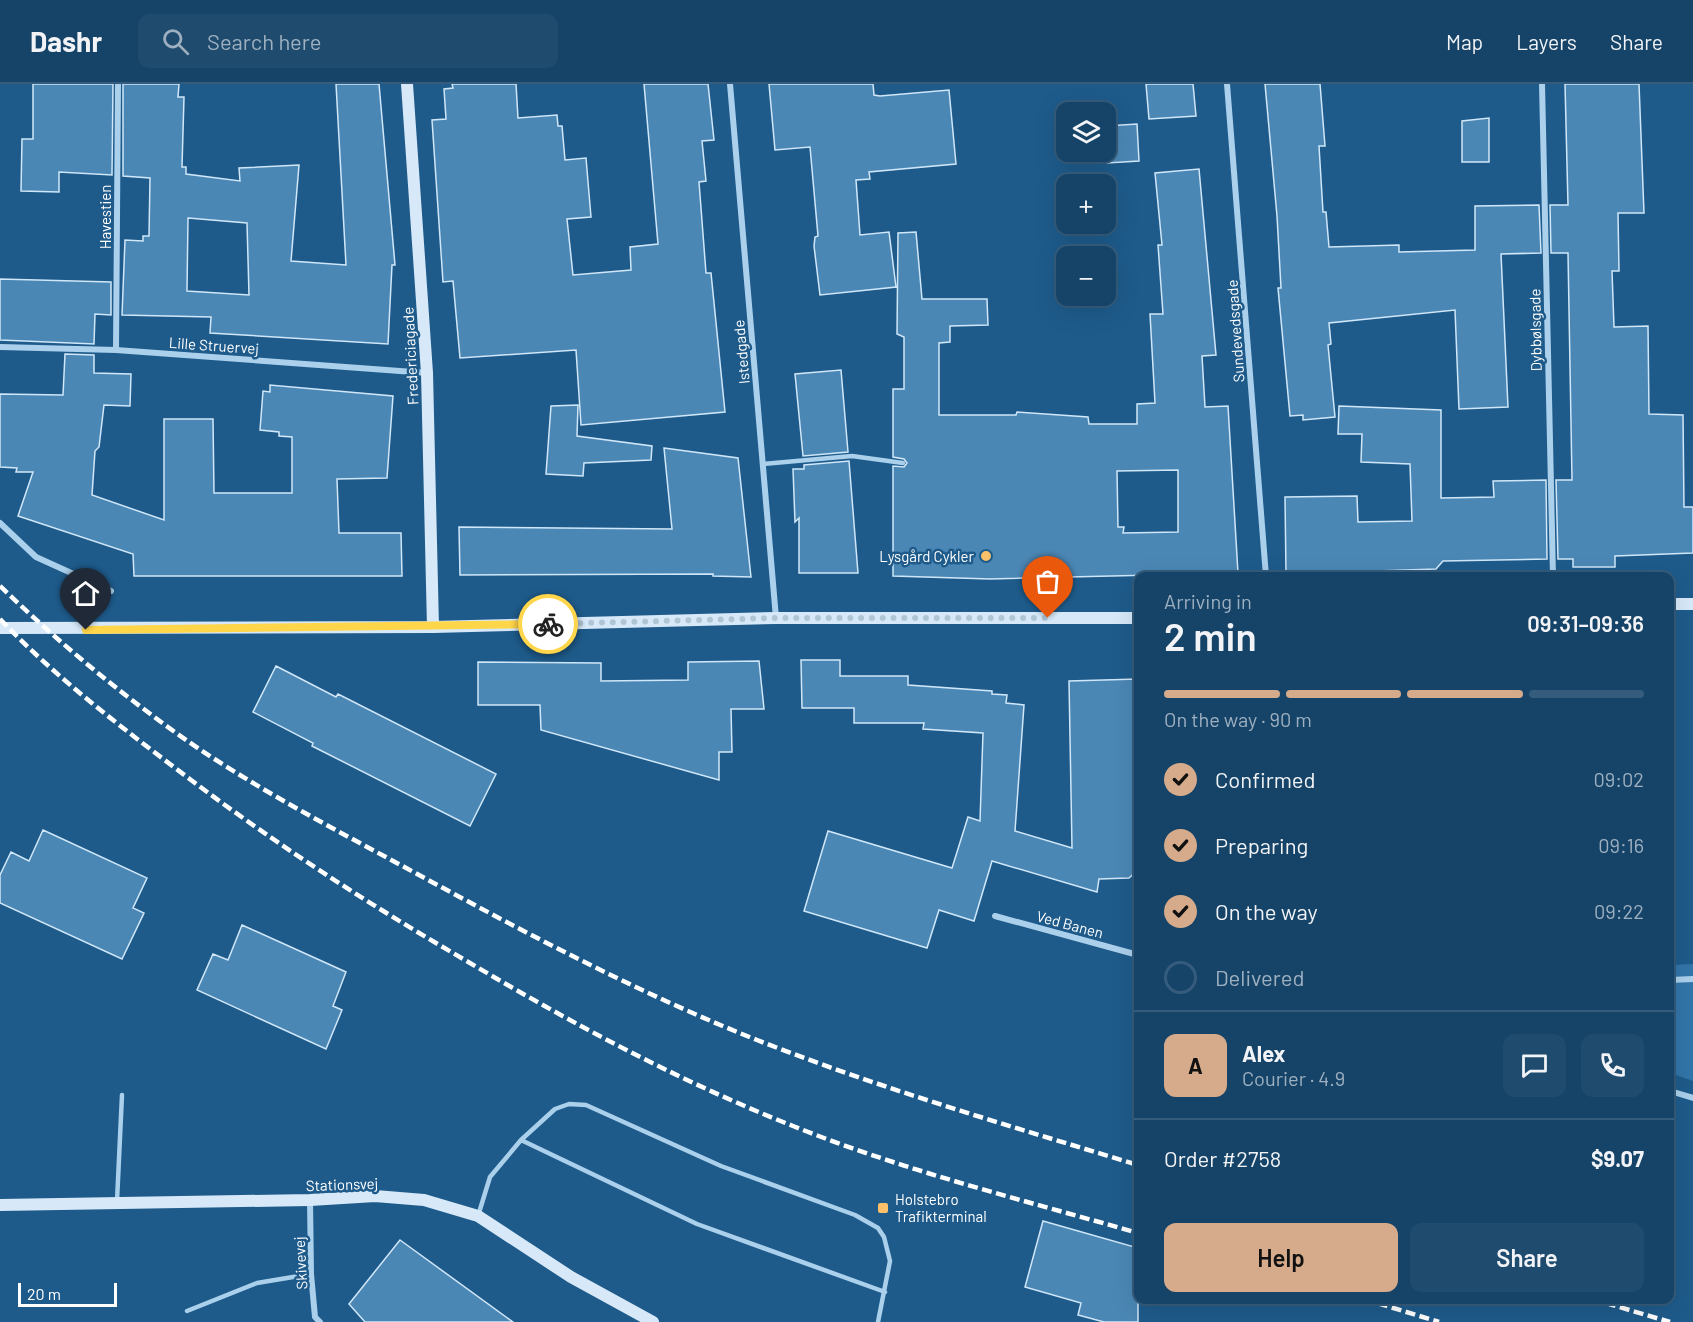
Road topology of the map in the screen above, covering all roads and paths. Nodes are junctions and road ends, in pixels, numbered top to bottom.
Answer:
1 (118, 84) edge
2 (407, 84) edge
3 (730, 84) edge
4 (1227, 84) edge
5 (1542, 84) edge
6 (0, 347) edge
7 (116, 350) junction
8 (427, 373) junction
9 (903, 463) dead end
10 (763, 464) junction
11 (0, 523) edge
12 (1266, 572) edge
13 (1553, 572) edge
14 (111, 591) dead end
15 (1674, 604) edge
16 (1693, 604) edge
17 (776, 618) junction
18 (1134, 618) edge
19 (433, 627) junction
20 (0, 628) edge
21 (996, 916) dead end
22 (1134, 954) edge
23 (1693, 979) edge
24 (1674, 980) edge
25 (1674, 1092) edge
26 (122, 1095) dead end
27 (1693, 1098) edge
28 (521, 1140) junction
29 (310, 1200) junction
30 (117, 1203) junction
31 (0, 1205) edge
32 (478, 1216) junction
33 (311, 1274) junction
34 (885, 1292) junction
35 (187, 1311) dead end
36 (320, 1322) edge
37 (653, 1322) edge
38 (878, 1322) edge

1 - 7 street, Havestien
2 - 8 street, Fredericiagade
3 - 10 street, Istedgade
4 - 12 street, Sundevedsgade
5 - 13 street, Dybbølsgade
6 - 7 street, Lille Struervej
7 - 8 street, Lille Struervej
8 - 19 street, Fredericiagade
9 - 10 lane
10 - 17 street, Istedgade
11 - 14 street
15 - 16 street
17 - 18 street
17 - 19 street
19 - 20 street
21 - 22 street, Ved Banen
23 - 24 street
25 - 27 street
26 - 30 lane
28 - 32 lane
28 - 34 lane
28 - 34 lane
29 - 30 street, Stationsvej
29 - 32 street, Stationsvej
29 - 33 street, Skivevej
30 - 31 street, Stationsvej
32 - 37 street, Stationsvej
33 - 35 lane
33 - 36 street, Skivevej
34 - 38 lane

